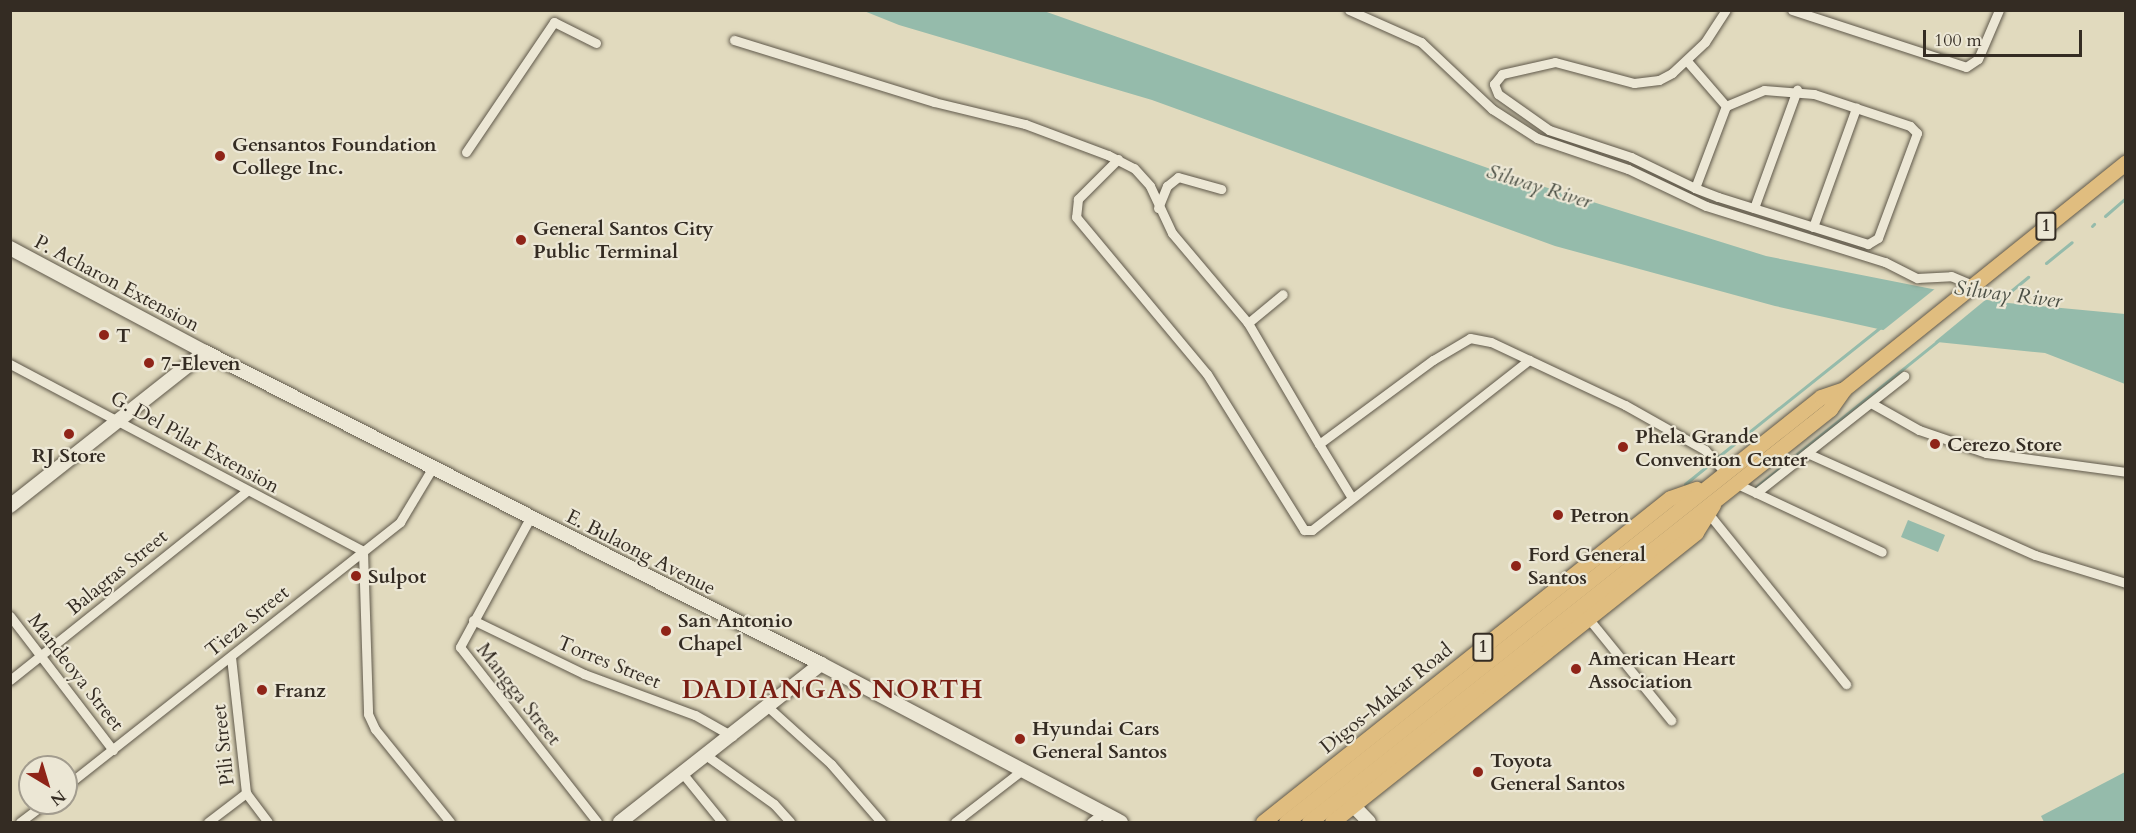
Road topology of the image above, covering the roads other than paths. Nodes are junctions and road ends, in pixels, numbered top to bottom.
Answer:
1 (1349, 10) edge
2 (1726, 10) edge
3 (1792, 10) edge
4 (1999, 10) edge
5 (734, 40) dead end
6 (596, 43) dead end
7 (1687, 61) junction
8 (1797, 90) junction
9 (1726, 106) junction
10 (1856, 108) junction
11 (466, 153) dead end
12 (1118, 159) junction
13 (2126, 162) edge
14 (1695, 188) junction
15 (1221, 189) dead end
16 (1158, 208) junction
17 (1754, 208) junction
18 (1814, 227) junction
19 (10, 248) edge
20 (1969, 287) junction
21 (1283, 294) dead end
22 (1248, 323) junction
23 (205, 352) junction
24 (1528, 360) junction
25 (10, 364) edge
26 (1904, 376) dead end
27 (1871, 403) junction
28 (120, 421) junction
29 (1319, 444) junction
30 (1807, 453) junction
31 (433, 467) junction
32 (2126, 472) edge
33 (1730, 478) junction
34 (1715, 490) junction
35 (247, 491) junction
36 (1756, 494) junction
37 (1352, 498) junction
38 (10, 506) edge
39 (1708, 513) junction
40 (530, 518) junction
41 (363, 551) junction
42 (1882, 552) dead end
43 (2126, 583) edge
44 (10, 616) edge
45 (1588, 618) junction
46 (473, 620) junction
47 (41, 656) junction
48 (231, 657) junction
49 (821, 664) junction
50 (10, 680) edge
51 (1846, 684) dead end
52 (768, 707) junction
53 (1671, 720) dead end
54 (732, 736) junction
55 (113, 750) junction
56 (707, 756) junction
57 (1022, 771) junction
58 (683, 774) junction
59 (1323, 775) junction
60 (78, 777) edge
61 (246, 794) junction
62 (1353, 806) junction
63 (1103, 813) junction
64 (208, 822) edge
65 (268, 822) edge
66 (450, 822) edge
67 (597, 822) edge
68 (620, 822) edge
69 (722, 822) edge
70 (790, 822) edge
71 (881, 822) edge
72 (955, 822) edge
73 (1091, 822) edge
74 (1121, 822) edge
75 (1263, 822) edge
76 (1286, 822) edge
77 (1309, 822) edge
78 (1332, 822) edge
79 (1369, 822) edge

1 - 20 street
2 - 7 street
3 - 4 street
5 - 12 street
6 - 11 street
7 - 9 street
7 - 14 street
8 - 9 street
8 - 10 street
8 - 17 street
9 - 14 street
10 - 18 street
10 - 18 street
12 - 16 street
12 - 37 street
13 - 20 main road, Digos-Makar Road / 1
14 - 17 street
15 - 16 street
16 - 22 street
17 - 18 street
19 - 23 main road, P. Acharon Extension
20 - 33 main road, Digos-Makar Road / 1
21 - 22 street
22 - 29 street
23 - 28 main road
23 - 31 main road, E. Bulaong Avenue
24 - 29 street
24 - 33 street
24 - 37 street
25 - 28 street, G. Del Pilar Extension
26 - 27 street
27 - 30 street
27 - 32 street
28 - 35 street, G. Del Pilar Extension
28 - 38 main road
29 - 37 street
30 - 36 street
30 - 43 street
31 - 40 main road, E. Bulaong Avenue
31 - 41 street, Tieza Street
33 - 34 main road, Digos-Makar Road / 1
33 - 36 street
34 - 39 main road, Digos-Makar Road / 1
34 - 59 main road, Digos-Makar Road / 1
34 - 76 main road, Digos-Makar Road / 1
34 - 77 main road, Digos-Makar Road / 1
35 - 41 street, G. Del Pilar Extension
35 - 47 street, Balagtas Street
36 - 42 street
39 - 45 main road, Digos-Makar Road / 1
39 - 51 street
40 - 46 street, Mangga Street
40 - 49 main road, E. Bulaong Avenue
41 - 48 street, Tieza Street
41 - 66 street
44 - 47 street, Mandeoya Street
45 - 53 street
45 - 62 main road, Digos-Makar Road / 1
46 - 54 street, Torres Street
46 - 67 street, Mangga Street
47 - 50 street, Balagtas Street
47 - 55 street, Mandeoya Street
48 - 55 street, Tieza Street
48 - 61 street, Pili Street
49 - 52 main road
49 - 57 main road, E. Bulaong Avenue
52 - 54 main road
52 - 71 street
54 - 56 main road
55 - 60 street, Tieza Street
56 - 58 main road
56 - 70 street
57 - 63 main road, E. Bulaong Avenue
57 - 72 street
58 - 68 main road
58 - 69 street
59 - 62 main road
59 - 75 main road, Digos-Makar Road / 1
61 - 64 street
61 - 65 street, Pili Street
62 - 78 main road, Digos-Makar Road / 1
62 - 79 main road
63 - 73 street
63 - 74 main road, E. Bulaong Avenue

